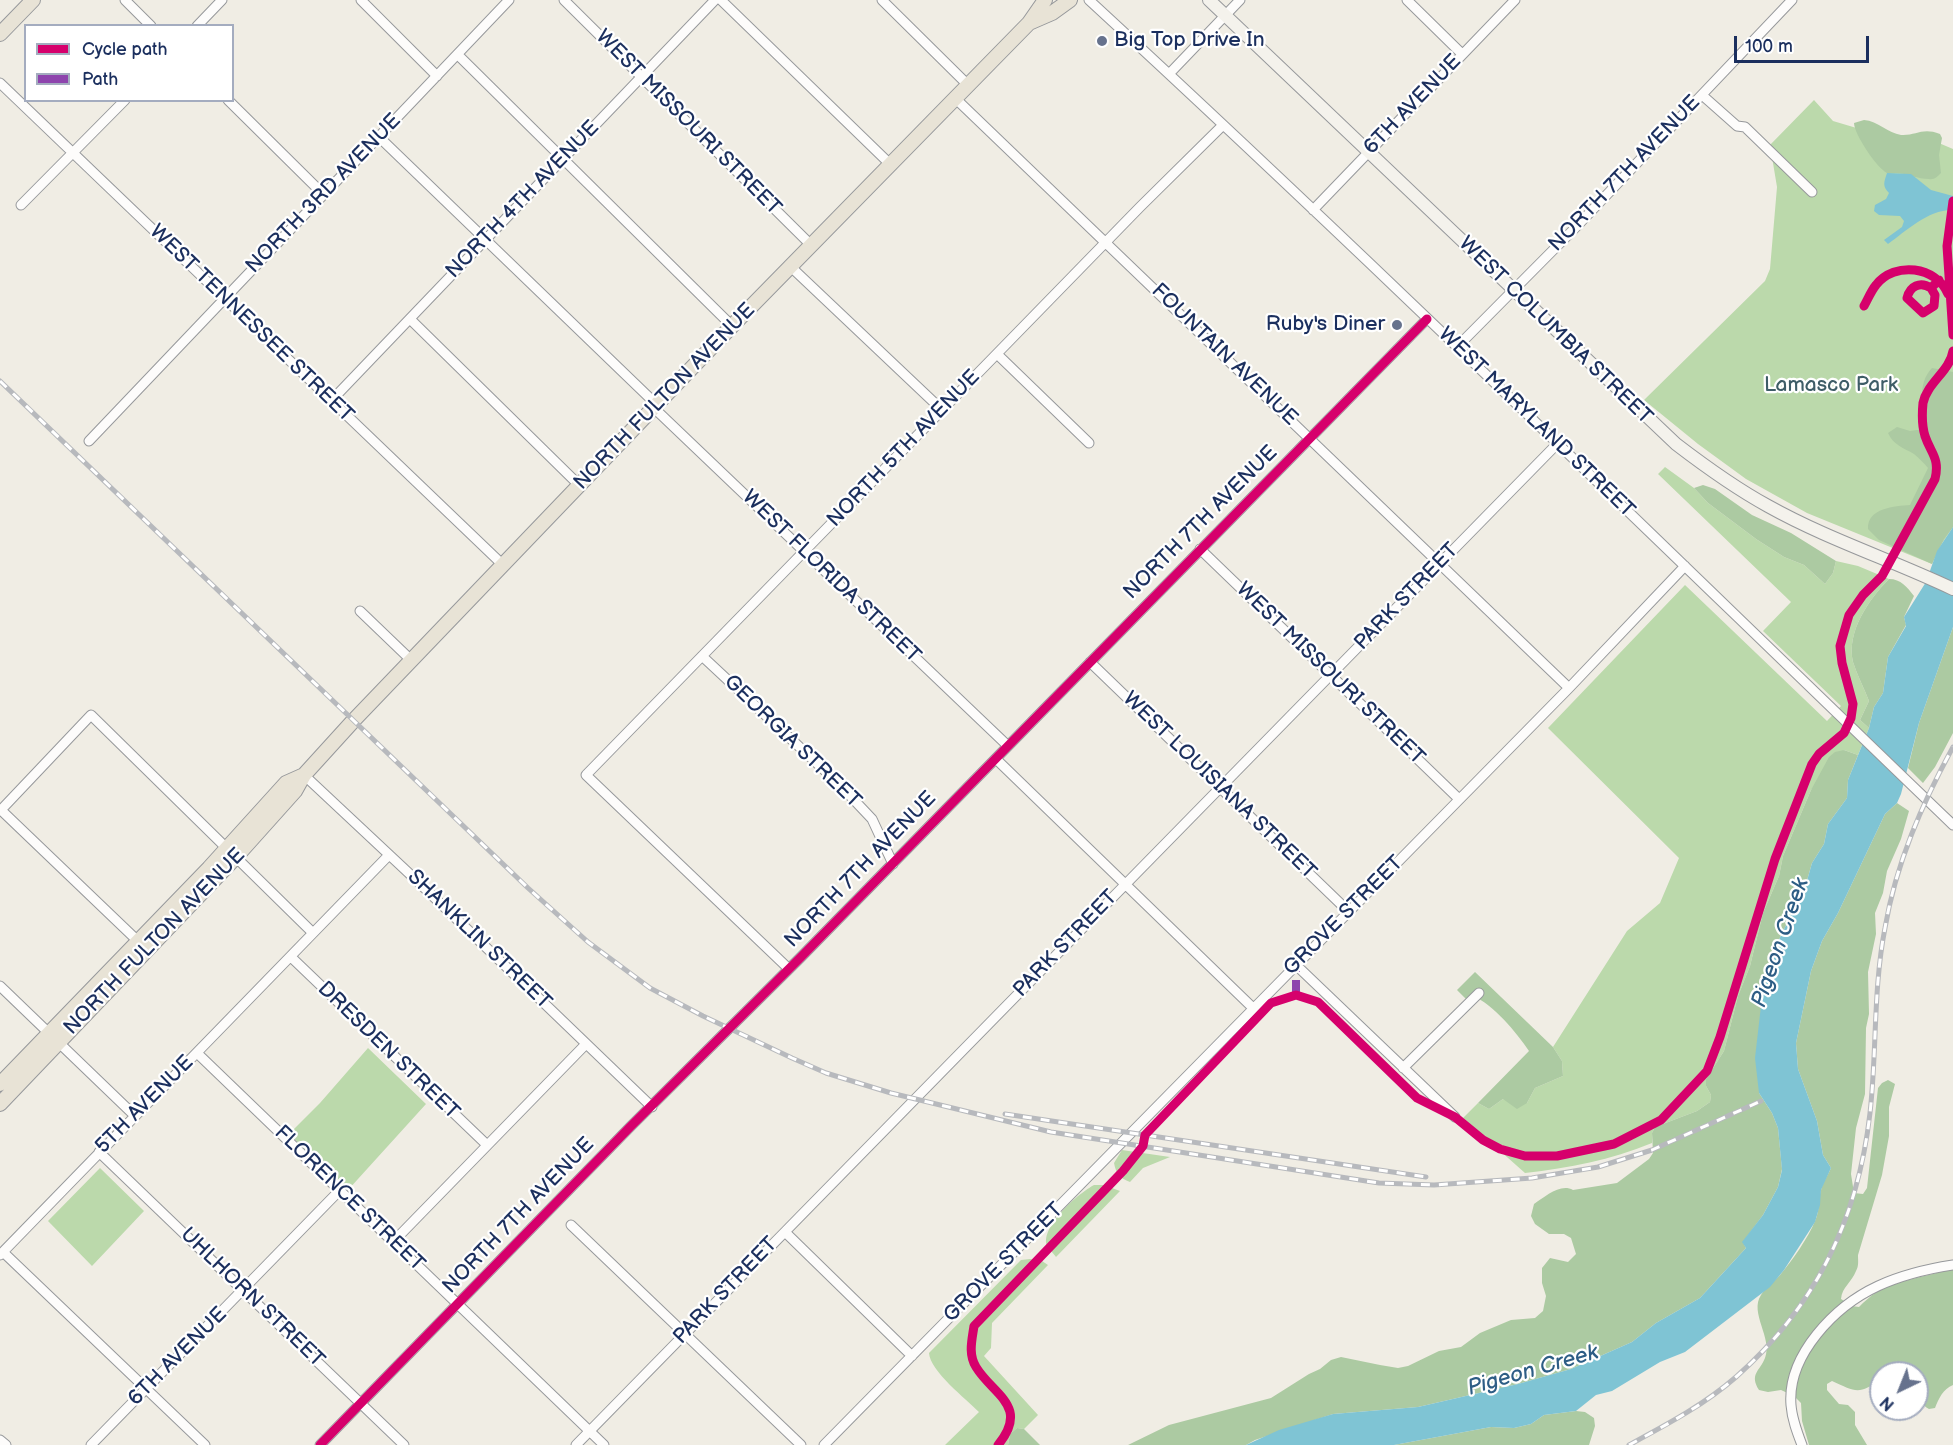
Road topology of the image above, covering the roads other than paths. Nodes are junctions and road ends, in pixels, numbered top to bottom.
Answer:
1 (33, 0) edge
2 (125, 0) edge
3 (222, 0) edge
4 (361, 0) edge
5 (509, 0) edge
6 (564, 0) edge
7 (715, 0) edge
8 (721, 0) edge
9 (882, 0) edge
10 (1070, 0) edge
11 (1089, 0) edge
12 (1209, 0) edge
13 (1240, 0) edge
14 (1407, 0) edge
15 (1515, 0) edge
16 (1792, 0) edge
17 (1043, 1) edge
18 (1225, 15) junction
19 (1029, 23) junction
20 (149, 24) edge
21 (199, 24) edge
22 (0, 34) edge
23 (458, 54) junction
24 (1462, 54) junction
25 (1169, 74) junction
26 (437, 76) junction
27 (641, 76) junction
28 (0, 83) edge
29 (968, 85) junction
30 (1702, 95) junction
31 (956, 99) junction
32 (123, 102) edge
33 (230, 102) edge
34 (1223, 125) junction
35 (379, 137) junction
36 (1369, 152) junction
37 (73, 153) junction
38 (564, 158) junction
39 (891, 165) junction
40 (1812, 192) dead end
41 (323, 194) junction
42 (21, 204) dead end
43 (1313, 210) junction
44 (486, 240) junction
45 (1107, 243) junction
46 (812, 246) junction
47 (791, 267) junction
48 (1512, 290) junction
49 (224, 298) junction
50 (410, 319) junction
51 (1427, 319) junction
52 (732, 326) junction
53 (1456, 348) junction
54 (997, 354) junction
55 (331, 401) junction
56 (655, 406) junction
57 (942, 410) junction
58 (1311, 438) junction
59 (89, 441) dead end
60 (1089, 443) dead end
61 (1557, 444) junction
62 (579, 485) junction
63 (1200, 549) junction
64 (804, 552) junction
65 (1440, 563) junction
66 (503, 565) junction
67 (1685, 566) junction
68 (1953, 589) edge
69 (360, 611) dead end
70 (702, 656) junction
71 (411, 660) junction
72 (1090, 662) junction
73 (1330, 675) junction
74 (1569, 688) junction
75 (1008, 746) junction
76 (996, 759) junction
77 (304, 775) junction
78 (1221, 788) junction
79 (1459, 799) junction
80 (1, 810) edge
81 (1953, 825) edge
82 (231, 854) junction
83 (389, 855) junction
84 (893, 864) junction
85 (1125, 884) junction
86 (1348, 911) junction
87 (314, 933) junction
88 (143, 946) junction
89 (291, 957) junction
90 (1296, 965) junction
91 (789, 969) junction
92 (0, 986) edge
93 (1479, 993) dead end
94 (1253, 1008) junction
95 (55, 1038) junction
96 (586, 1044) junction
97 (197, 1053) junction
98 (1403, 1068) junction
99 (0, 1084) edge
100 (0, 1104) edge
101 (652, 1107) junction
102 (134, 1115) junction
103 (1455, 1117) dead end
104 (486, 1144) junction
105 (99, 1152) junction
106 (339, 1191) junction
107 (572, 1225) dead end
108 (785, 1232) junction
109 (394, 1241) junction
110 (2, 1253) edge
111 (1953, 1265) edge
112 (244, 1290) junction
113 (459, 1304) junction
114 (685, 1333) junction
115 (912, 1356) junction
116 (146, 1389) junction
117 (361, 1403) junction
118 (590, 1431) junction
119 (0, 1440) edge
120 (6, 1445) edge
121 (91, 1445) edge
122 (205, 1445) edge
123 (320, 1445) edge
124 (405, 1445) edge
125 (576, 1445) edge
126 (604, 1445) edge
127 (801, 1445) edge
128 (824, 1445) edge
129 (1802, 1445) edge

1 - 22 main road
2 - 20 street
3 - 21 street
4 - 26 street
5 - 23 street, NORTH 3RD AVENUE
6 - 27 street, WEST MISSOURI STREET
7 - 27 street, NORTH 4TH AVENUE
8 - 39 street
9 - 29 street
10 - 19 main road, NORTH FULTON AVENUE
11 - 25 street, WEST MARYLAND STREET
12 - 18 main road, WEST COLUMBIA STREET
13 - 18 street
14 - 24 street
15 - 24 street, 6TH AVENUE
16 - 30 street, NORTH 7TH AVENUE
17 - 19 main road, NORTH FULTON AVENUE
18 - 25 street
18 - 36 main road, WEST COLUMBIA STREET
19 - 29 main road, NORTH FULTON AVENUE
23 - 26 street, NORTH 3RD AVENUE
23 - 38 street
24 - 36 street, 6TH AVENUE
25 - 34 street, WEST MARYLAND STREET
26 - 35 street, NORTH 3RD AVENUE
27 - 38 street, NORTH 4TH AVENUE
27 - 46 street, WEST MISSOURI STREET
28 - 37 street, WEST TENNESSEE STREET
29 - 31 main road, NORTH FULTON AVENUE
30 - 40 street
30 - 48 street, NORTH 7TH AVENUE
31 - 39 main road, NORTH FULTON AVENUE
31 - 45 street, FOUNTAIN AVENUE
32 - 37 street
33 - 41 street
34 - 43 street, WEST MARYLAND STREET
34 - 45 street, NORTH 5TH AVENUE
35 - 41 street, NORTH 3RD AVENUE
35 - 44 street, WEST FLORIDA STREET
36 - 43 street, 6TH AVENUE
36 - 48 main road, WEST COLUMBIA STREET
37 - 42 street
37 - 49 street, WEST TENNESSEE STREET
38 - 44 street, NORTH 4TH AVENUE
38 - 52 street
39 - 46 main road, NORTH FULTON AVENUE
41 - 49 street, NORTH 3RD AVENUE
43 - 51 street, WEST MARYLAND STREET
44 - 50 street, NORTH 4TH AVENUE
44 - 56 street, WEST FLORIDA STREET
45 - 54 street, NORTH 5TH AVENUE
45 - 58 street, FOUNTAIN AVENUE
46 - 47 main road, NORTH FULTON AVENUE
47 - 52 main road, NORTH FULTON AVENUE
47 - 57 street
48 - 53 street, NORTH 7TH AVENUE
48 - 68 main road, WEST COLUMBIA STREET
49 - 55 street, WEST TENNESSEE STREET
49 - 59 street, NORTH 3RD AVENUE
50 - 55 street, NORTH 4TH AVENUE
50 - 62 street
51 - 53 street, WEST MARYLAND STREET
51 - 58 street, NORTH 7TH AVENUE
52 - 56 main road, NORTH FULTON AVENUE
53 - 61 street, WEST MARYLAND STREET
54 - 57 street, NORTH 5TH AVENUE
54 - 60 street
55 - 66 street, WEST TENNESSEE STREET
56 - 62 main road, NORTH FULTON AVENUE
56 - 64 street, WEST FLORIDA STREET
57 - 64 street, NORTH 5TH AVENUE
58 - 63 street, NORTH 7TH AVENUE
58 - 65 street, FOUNTAIN AVENUE
61 - 65 street, PARK STREET
61 - 67 street, WEST MARYLAND STREET
62 - 66 main road, NORTH FULTON AVENUE
63 - 72 street, NORTH 7TH AVENUE
63 - 73 street, WEST MISSOURI STREET
64 - 70 street, NORTH 5TH AVENUE
64 - 75 street, WEST FLORIDA STREET
65 - 73 street, PARK STREET
65 - 74 street, FOUNTAIN AVENUE
66 - 71 main road, NORTH FULTON AVENUE
67 - 74 street, GROVE STREET
67 - 81 street, WEST MARYLAND STREET
69 - 71 street
70 - 84 street, GEORGIA STREET
70 - 91 street, NORTH 5TH AVENUE
71 - 77 main road, NORTH FULTON AVENUE
72 - 75 street, NORTH 7TH AVENUE
72 - 78 street, WEST LOUISIANA STREET
73 - 78 street, PARK STREET
73 - 79 street, WEST MISSOURI STREET
74 - 79 street, GROVE STREET
75 - 76 street, NORTH 7TH AVENUE
76 - 84 street, NORTH 7TH AVENUE
76 - 85 street
77 - 82 main road, NORTH FULTON AVENUE
77 - 83 street, SHANKLIN STREET
78 - 85 street, PARK STREET
78 - 86 street, WEST LOUISIANA STREET
79 - 86 street, GROVE STREET
80 - 82 street
80 - 88 street
82 - 87 street
82 - 88 main road, NORTH FULTON AVENUE
83 - 87 street
83 - 96 street, SHANKLIN STREET
84 - 91 street, NORTH 7TH AVENUE
85 - 94 street
85 - 108 street, PARK STREET
86 - 90 street, GROVE STREET
87 - 89 street
88 - 95 main road, NORTH FULTON AVENUE
89 - 97 street, 5TH AVENUE
89 - 104 street, DRESDEN STREET
90 - 94 street, GROVE STREET
90 - 98 street
91 - 101 street, NORTH 7TH AVENUE
92 - 95 street
93 - 98 street
94 - 115 street, GROVE STREET
95 - 99 main road, NORTH FULTON AVENUE
95 - 100 main road, NORTH FULTON AVENUE
95 - 102 street
96 - 101 street, SHANKLIN STREET
96 - 104 street
97 - 102 street, 5TH AVENUE
97 - 106 street, FLORENCE STREET
98 - 103 street
101 - 113 street, NORTH 7TH AVENUE
102 - 105 street, 5TH AVENUE
104 - 109 street
105 - 110 street, 5TH AVENUE
105 - 112 street, UHLHORN STREET
106 - 109 street, FLORENCE STREET
106 - 112 street, 6TH AVENUE
107 - 114 street
108 - 114 street, PARK STREET
108 - 115 street
109 - 113 street, FLORENCE STREET
110 - 116 street
111 - 129 street
112 - 116 street, 6TH AVENUE
112 - 117 street, UHLHORN STREET
113 - 117 street, NORTH 7TH AVENUE
113 - 118 street, FLORENCE STREET
114 - 118 street, PARK STREET
114 - 127 street
115 - 128 street, GROVE STREET
116 - 121 street, 6TH AVENUE
116 - 122 street
117 - 123 street, NORTH 7TH AVENUE
117 - 124 street, UHLHORN STREET
118 - 125 street, PARK STREET
118 - 126 street, FLORENCE STREET
119 - 120 street

